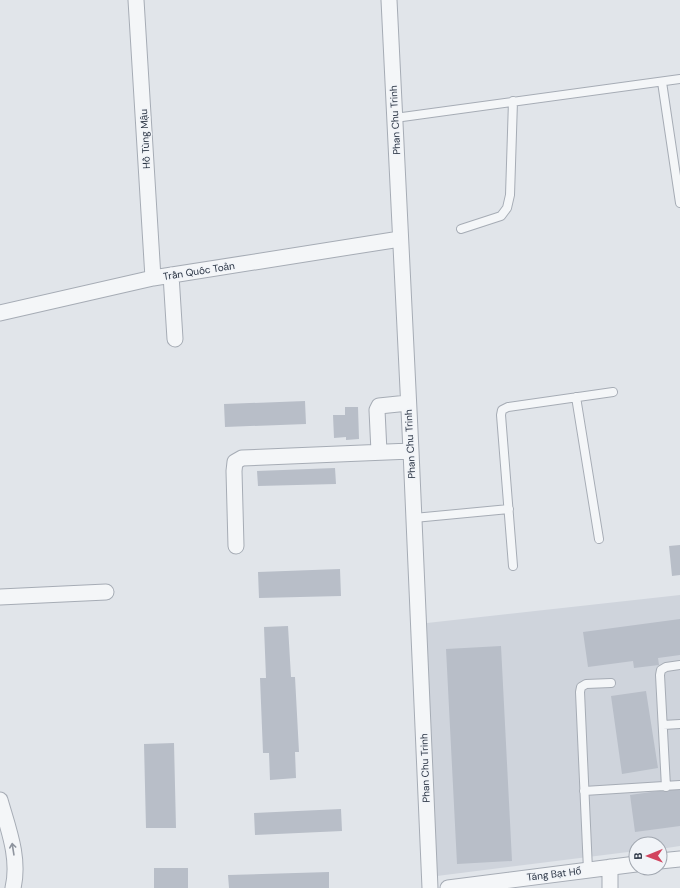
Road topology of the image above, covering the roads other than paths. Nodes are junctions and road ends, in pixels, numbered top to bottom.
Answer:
1 (136, 0) edge
2 (389, 0) edge
3 (680, 79) edge
4 (662, 82) junction
5 (513, 101) junction
6 (395, 118) junction
7 (680, 203) edge
8 (461, 229) dead end
9 (400, 239) junction
10 (171, 275) junction
11 (153, 278) junction
12 (0, 313) edge
13 (175, 339) dead end
14 (613, 392) dead end
15 (576, 397) junction
16 (408, 403) junction
17 (411, 451) junction
18 (379, 452) junction
19 (509, 509) junction
20 (414, 518) junction
21 (599, 539) dead end
22 (236, 546) dead end
23 (513, 566) dead end
24 (106, 592) dead end
25 (0, 597) edge
26 (680, 665) edge
27 (610, 683) dead end
28 (680, 724) edge
29 (663, 725) junction
30 (680, 785) edge
31 (666, 787) junction
32 (584, 791) junction
33 (0, 800) edge
34 (680, 859) edge
35 (668, 860) edge
36 (628, 865) edge
37 (610, 867) junction
38 (588, 870) junction
39 (13, 888) edge
40 (430, 888) edge
41 (448, 888) edge
42 (610, 888) edge

1 - 11 street, Hồ Tùng Mậu
2 - 6 street, Phan Chu Trinh
3 - 4 lane
4 - 5 lane
4 - 7 lane
5 - 6 lane
5 - 8 lane
6 - 9 street, Phan Chu Trinh
9 - 10 street, Trần Quốc Toản
9 - 16 street, Phan Chu Trinh
10 - 11 street, Trần Quốc Toản
10 - 13 street
11 - 12 street, Trần Quốc Toản
14 - 15 lane
15 - 19 lane
15 - 21 lane
16 - 17 street, Phan Chu Trinh
16 - 18 street
17 - 18 street
17 - 20 street, Phan Chu Trinh
18 - 22 street
19 - 20 lane
19 - 23 lane
20 - 40 street, Phan Chu Trinh
24 - 25 street
26 - 29 lane
27 - 32 lane
28 - 29 lane
29 - 31 lane
30 - 31 lane
31 - 32 lane
32 - 38 lane
39 -> 33 street
34 - 35 street
36 - 37 street, Tăng Bạt Hổ
37 - 38 street, Tăng Bạt Hổ
37 - 42 street
38 - 41 street, Tăng Bạt Hổ

